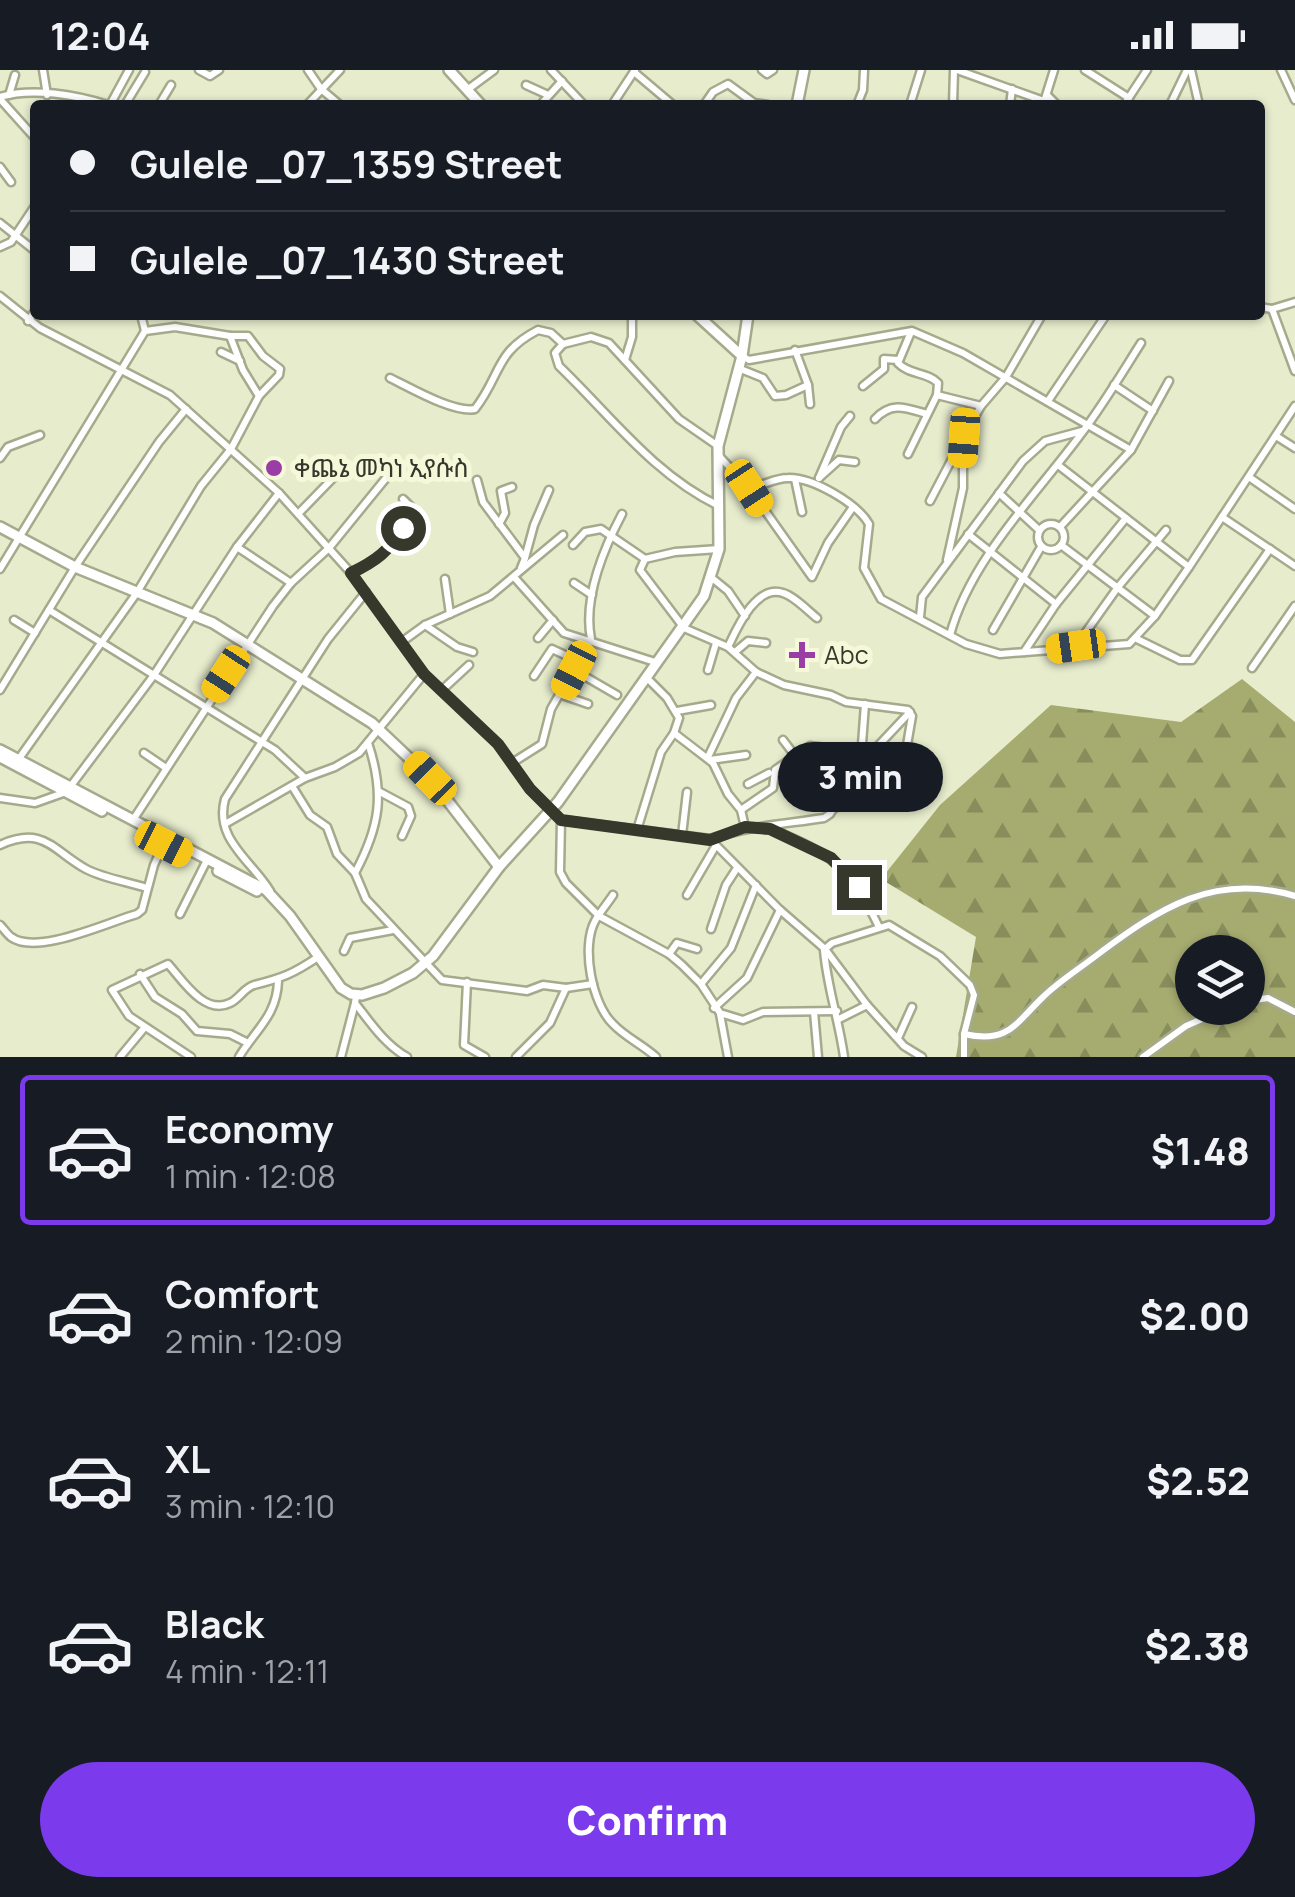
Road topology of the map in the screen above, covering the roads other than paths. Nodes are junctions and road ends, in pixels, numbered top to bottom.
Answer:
1 (44, 70) edge
2 (129, 70) edge
3 (199, 70) edge
4 (220, 70) edge
5 (308, 70) edge
6 (340, 70) edge
7 (449, 70) edge
8 (494, 70) edge
9 (551, 70) edge
10 (762, 70) edge
11 (774, 70) edge
12 (804, 70) edge
13 (864, 70) edge
14 (921, 70) edge
15 (956, 70) edge
16 (1054, 70) edge
17 (1085, 70) edge
18 (1147, 70) edge
19 (1190, 70) edge
20 (634, 71) edge
21 (145, 72) edge
22 (1295, 72) edge
23 (980, 73) edge
24 (1282, 73) edge
25 (15, 75) dead end
26 (562, 81) junction
27 (171, 85) dead end
28 (526, 85) dead end
29 (322, 88) junction
30 (1012, 89) junction
31 (467, 90) junction
32 (10, 94) junction
33 (48, 95) junction
34 (0, 98) edge
35 (90, 100) edge
36 (112, 100) edge
37 (128, 100) edge
38 (162, 100) edge
39 (311, 100) edge
40 (335, 100) edge
41 (476, 100) edge
42 (579, 100) edge
43 (615, 100) edge
44 (667, 100) edge
45 (708, 100) edge
46 (749, 100) edge
47 (798, 100) edge
48 (858, 100) edge
49 (912, 100) edge
50 (953, 100) edge
51 (1011, 100) edge
52 (1045, 100) edge
53 (1125, 100) edge
54 (1127, 100) edge
55 (1173, 100) edge
56 (1198, 100) edge
57 (1295, 100) edge
58 (30, 132) edge
59 (0, 167) edge
60 (10, 182) dead end
61 (30, 214) edge
62 (0, 222) edge
63 (15, 236) junction
64 (30, 246) edge
65 (0, 247) edge
66 (0, 296) edge
67 (1295, 302) edge
68 (8, 304) junction
69 (1265, 308) edge
70 (1272, 309) junction
71 (0, 310) edge
72 (30, 318) edge
73 (143, 320) edge
74 (632, 320) edge
75 (702, 320) edge
76 (747, 320) edge
77 (1039, 320) edge
78 (1102, 320) edge
79 (28, 321) junction
80 (144, 331) junction
81 (912, 331) junction
82 (230, 336) junction
83 (1142, 343) dead end
84 (563, 344) junction
85 (795, 350) junction
86 (222, 352) dead end
87 (742, 356) junction
88 (625, 360) junction
89 (898, 360) junction
90 (240, 361) junction
91 (738, 368) junction
92 (121, 369) junction
93 (1295, 372) edge
94 (1006, 377) junction
95 (390, 378) dead end
96 (1169, 381) dead end
97 (808, 385) junction
98 (1114, 385) junction
99 (863, 386) dead end
100 (937, 395) junction
101 (259, 396) junction
102 (1048, 402) junction
103 (810, 404) dead end
104 (982, 406) junction
105 (1295, 406) edge
106 (186, 409) junction
107 (1153, 411) junction
108 (928, 414) junction
109 (850, 416) dead end
110 (876, 419) dead end
111 (1086, 427) junction
112 (40, 435) dead end
113 (1276, 436) junction
114 (964, 438) junction
115 (1295, 448) edge
116 (231, 449) junction
117 (718, 450) junction
118 (1131, 450) junction
119 (908, 454) dead end
120 (0, 458) edge
121 (855, 462) dead end
122 (1058, 465) junction
123 (394, 467) dead end
124 (333, 478) dead end
125 (795, 478) junction
126 (1249, 478) junction
127 (477, 480) dead end
128 (818, 480) junction
129 (512, 487) dead end
130 (749, 488) junction
131 (549, 490) dead end
132 (279, 492) junction
133 (999, 493) junction
134 (1093, 493) junction
135 (403, 499) dead end
136 (930, 502) dead end
137 (719, 506) junction
138 (853, 507) junction
139 (1295, 510) edge
140 (299, 512) junction
141 (802, 512) dead end
142 (1018, 512) junction
143 (622, 514) dead end
144 (1126, 518) junction
145 (1222, 518) junction
146 (499, 524) junction
147 (0, 527) edge
148 (1060, 527) junction
149 (1039, 530) junction
150 (1166, 530) dead end
151 (968, 534) junction
152 (563, 535) dead end
153 (610, 537) junction
154 (20, 539) junction
155 (1157, 543) junction
156 (572, 545) dead end
157 (1061, 545) junction
158 (1041, 547) junction
159 (237, 548) junction
160 (329, 548) junction
161 (719, 549) junction
162 (1270, 549) junction
163 (991, 555) junction
164 (525, 558) junction
165 (947, 560) junction
166 (1088, 562) junction
167 (643, 563) junction
168 (1295, 566) edge
169 (1189, 567) junction
170 (75, 568) junction
171 (521, 569) junction
172 (0, 570) edge
173 (351, 573) junction
174 (514, 577) junction
175 (712, 578) junction
176 (1021, 578) junction
177 (445, 579) dead end
178 (291, 583) junction
179 (574, 583) dead end
180 (1118, 587) junction
181 (366, 592) junction
182 (136, 594) junction
183 (592, 595) junction
184 (1056, 604) junction
185 (1295, 606) edge
186 (49, 610) junction
187 (450, 614) junction
188 (193, 615) junction
189 (746, 616) junction
190 (1154, 616) junction
191 (816, 618) dead end
192 (920, 618) junction
193 (14, 620) dead end
194 (554, 620) junction
195 (425, 625) junction
196 (684, 628) junction
197 (994, 630) dead end
198 (35, 633) junction
199 (950, 635) junction
200 (538, 638) dead end
201 (1137, 638) junction
202 (592, 639) junction
203 (100, 641) junction
204 (246, 642) junction
205 (403, 642) junction
206 (766, 642) dead end
207 (716, 643) junction
208 (728, 646) junction
209 (1076, 646) junction
210 (474, 652) dead end
211 (735, 652) junction
212 (1023, 654) junction
213 (578, 661) junction
214 (656, 662) junction
215 (469, 666) dead end
216 (1252, 668) dead end
217 (574, 670) junction
218 (708, 670) dead end
219 (756, 672) junction
220 (424, 674) junction
221 (154, 675) junction
222 (534, 676) dead end
223 (645, 676) junction
224 (304, 678) junction
225 (0, 690) edge
226 (442, 690) junction
227 (562, 694) junction
228 (618, 695) dead end
229 (588, 704) dead end
230 (866, 704) junction
231 (206, 705) junction
232 (711, 705) dead end
233 (677, 711) junction
234 (910, 712) junction
235 (381, 729) junction
236 (674, 733) junction
237 (260, 740) junction
238 (783, 740) dead end
239 (368, 743) junction
240 (907, 746) dead end
241 (828, 748) junction
242 (144, 753) dead end
243 (867, 753) junction
244 (0, 754) edge
245 (746, 756) dead end
246 (796, 757) junction
247 (709, 758) junction
248 (18, 760) junction
249 (512, 763) junction
250 (166, 768) junction
251 (769, 773) junction
252 (814, 773) dead end
253 (305, 778) junction
254 (748, 784) dead end
255 (292, 786) junction
256 (68, 789) junction
257 (379, 792) junction
258 (687, 792) dead end
259 (826, 797) dead end
260 (0, 798) edge
261 (835, 808) junction
262 (550, 810) junction
263 (741, 810) junction
264 (561, 820) junction
265 (132, 821) junction
266 (224, 824) junction
267 (745, 827) junction
268 (770, 829) junction
269 (638, 830) junction
270 (682, 835) junction
271 (402, 836) dead end
272 (713, 843) junction
273 (164, 844) junction
274 (0, 845) edge
275 (205, 864) junction
276 (499, 867) junction
277 (737, 868) junction
278 (355, 873) junction
279 (756, 885) junction
280 (147, 888) junction
281 (612, 895) dead end
282 (687, 895) dead end
283 (273, 896) junction
284 (1295, 896) edge
285 (780, 910) junction
286 (180, 914) dead end
287 (600, 916) junction
288 (0, 925) edge
289 (879, 927) junction
290 (394, 930) junction
291 (711, 930) dead end
292 (301, 935) junction
293 (697, 949) dead end
294 (825, 949) junction
295 (344, 950) dead end
296 (669, 954) junction
297 (318, 957) junction
298 (427, 962) junction
299 (140, 974) junction
300 (278, 981) junction
301 (467, 982) junction
302 (593, 984) junction
303 (701, 984) junction
304 (566, 988) junction
305 (1265, 998) edge
306 (355, 999) junction
307 (866, 1004) junction
308 (912, 1007) dead end
309 (717, 1010) junction
310 (814, 1012) junction
311 (1295, 1012) edge
312 (838, 1015) junction
313 (1188, 1025) edge
314 (146, 1027) junction
315 (964, 1034) junction
316 (897, 1038) junction
317 (248, 1044) junction
318 (914, 1056) edge
319 (120, 1057) edge
320 (191, 1057) edge
321 (239, 1057) edge
322 (341, 1057) edge
323 (406, 1057) edge
324 (485, 1057) edge
325 (516, 1057) edge
326 (656, 1057) edge
327 (728, 1057) edge
328 (818, 1057) edge
329 (844, 1057) edge
330 (964, 1057) edge
331 (1144, 1057) edge

1 - 33 street
2 - 36 street
3 - 4 street
5 - 29 street
6 - 29 street
7 - 31 main road
8 - 31 street
9 - 26 street
10 - 11 street
12 - 47 main road
13 - 48 street
14 - 49 street
15 - 23 street
15 - 50 street
16 - 52 street
17 - 53 street
18 - 54 street
19 - 55 street
19 - 56 street
20 - 43 street
20 - 44 street
21 - 37 street
22 - 24 street
23 - 30 street
24 - 57 street
25 - 32 street
26 - 28 street
26 - 42 street
27 - 38 street
29 - 39 street
29 - 40 street
30 - 51 street
30 - 52 street
31 - 41 main road
32 - 33 street
32 - 34 street
33 - 35 street
34 - 58 street
45 - 46 street
59 - 60 street
61 - 63 street
62 - 63 street
63 - 64 street
63 - 65 street
66 - 68 street
67 - 70 street
68 - 71 street
68 - 79 street
69 - 70 street
70 - 93 street
72 - 79 street
73 - 80 street
74 - 88 street
75 - 87 main road
76 - 87 main road
77 - 94 street
78 - 102 street
79 - 92 street
80 - 82 street
80 - 92 street
81 - 85 street
81 - 89 street
81 - 94 street
82 - 90 street
82 - 101 street
83 - 98 street
84 - 88 street
84 - 95 street
84 - 137 street
85 - 87 street
85 - 97 street
86 - 90 street
87 - 91 main road
88 - 117 street
89 - 99 street
89 - 100 street
90 - 101 street
91 - 97 street
91 - 117 main road
92 - 106 street
92 - 154 street
94 - 102 street
94 - 104 street
96 - 107 street
97 - 103 street
98 - 107 street
98 - 111 street
100 - 104 street
100 - 108 street
101 - 116 street
102 - 111 street
104 - 114 street
105 - 113 street
106 - 116 street
106 - 170 street
107 - 118 street
108 - 110 street
108 - 119 street
109 - 128 street
111 - 118 street
111 - 122 street
111 - 133 street
112 - 120 street
113 - 115 street
113 - 126 street
114 - 136 street
114 - 165 street
116 - 132 street
116 - 182 street
117 - 130 street
117 - 137 main road
118 - 134 street
121 - 128 street
122 - 134 street
122 - 142 street
123 - 160 street
124 - 140 street
125 - 128 street
125 - 130 street
125 - 141 street
126 - 139 street
126 - 145 street
127 - 146 street
128 - 138 street
129 - 146 street
130 - 138 street
131 - 164 street
132 - 140 street
132 - 159 street
133 - 142 street
133 - 151 street
134 - 144 street
134 - 148 street
135 - 173 street
137 - 161 main road
138 - 192 street
140 - 160 street
142 - 149 street
142 - 163 street
143 - 153 street
144 - 155 street
144 - 166 street
145 - 162 street
145 - 169 street
146 - 164 street
147 - 154 main road
148 - 149 street
148 - 157 street
149 - 158 street
150 - 155 street
151 - 163 street
151 - 165 street
152 - 171 street
153 - 156 street
153 - 167 street
153 - 183 street
154 - 170 main road
154 - 172 street
155 - 169 street
155 - 180 street
157 - 158 street
157 - 166 street
158 - 176 street
159 - 178 street
159 - 188 street
160 - 173 street
160 - 178 street
161 - 167 street
161 - 175 main road
162 - 168 street
162 - 201 street
163 - 176 street
163 - 199 street
164 - 171 street
165 - 192 street
166 - 180 street
166 - 184 street
167 - 196 street
169 - 190 street
170 - 182 main road
170 - 186 street
171 - 174 street
173 - 181 street
174 - 187 street
174 - 194 street
175 - 189 street
175 - 196 main road
176 - 184 street
176 - 197 street
177 - 187 street
178 - 204 street
179 - 183 street
180 - 190 street
180 - 209 street
181 - 205 street
181 - 224 street
182 - 188 main road
182 - 203 street
183 - 202 street
184 - 212 street
185 - 216 street
186 - 198 street
186 - 203 street
187 - 195 street
188 - 204 main road
188 - 221 street
189 - 191 street
189 - 208 street
190 - 201 street
192 - 199 street
193 - 198 street
194 - 200 street
194 - 202 street
195 - 205 street
195 - 210 street
196 - 207 street
196 - 214 main road
198 - 225 street
199 - 212 street
201 - 209 street
202 - 213 street
202 - 214 street
203 - 221 street
203 - 248 street
204 - 224 main road
204 - 231 street
205 - 220 street
206 - 211 street
207 - 208 street
207 - 218 street
208 - 211 street
209 - 212 street
211 - 219 street
213 - 217 street
213 - 222 street
214 - 223 main road
215 - 226 street
217 - 227 street
217 - 228 street
219 - 230 street
219 - 247 street
220 - 226 street
220 - 235 street
221 - 231 street
221 - 256 street
223 - 233 street
223 - 262 main road
224 - 235 main road
224 - 237 street
226 - 249 street
227 - 229 street
227 - 249 street
230 - 234 street
230 - 243 street
231 - 237 street
231 - 250 street
232 - 233 street
233 - 236 street
234 - 240 street
234 - 243 street
235 - 239 street
235 - 276 main road
236 - 247 street
236 - 269 street
237 - 253 street
237 - 266 street
238 - 246 street
239 - 253 street
239 - 257 street
241 - 243 street
241 - 246 street
241 - 252 street
242 - 250 street
243 - 261 street
244 - 248 main road
244 - 256 main road
245 - 247 street
246 - 251 street
247 - 263 street
248 - 256 main road
249 - 262 street
250 - 265 street
251 - 254 street
251 - 263 street
253 - 255 street
255 - 266 street
255 - 278 street
256 - 260 street
256 - 265 main road
256 - 273 main road
257 - 271 street
257 - 278 street
258 - 270 street
259 - 261 street
261 - 268 street
262 - 264 street
262 - 276 main road
263 - 267 street
264 - 269 street
264 - 287 street
265 - 283 main road
266 - 283 street
267 - 268 street
267 - 272 street
268 - 289 street
269 - 270 street
270 - 272 street
272 - 277 street
272 - 282 street
273 - 275 main road
273 - 280 street
274 - 280 street
275 - 286 street
275 - 292 main road
276 - 298 main road
277 - 279 street
277 - 291 street
278 - 290 street
279 - 285 street
279 - 303 street
280 - 288 street
281 - 287 street
283 - 292 main road
284 - 315 street
285 - 294 street
285 - 309 street
287 - 296 street
287 - 302 street
289 - 294 street
289 - 315 street
290 - 295 street
290 - 298 street
292 - 297 main road
293 - 296 street
294 - 307 street
294 - 312 street
296 - 303 street
297 - 300 street
297 - 306 main road
298 - 301 street
298 - 306 main road
299 - 300 street
299 - 314 street
299 - 317 street
300 - 317 street
301 - 304 street
301 - 324 street
302 - 304 street
302 - 326 street
303 - 309 street
304 - 325 street
305 - 311 street
306 - 322 street
306 - 323 street
307 - 312 street
307 - 316 street
308 - 316 street
309 - 310 street
309 - 327 street
310 - 312 street
310 - 328 street
312 - 329 street
313 - 331 street
314 - 319 street
314 - 320 street
315 - 330 street
316 - 318 street
317 - 321 street

